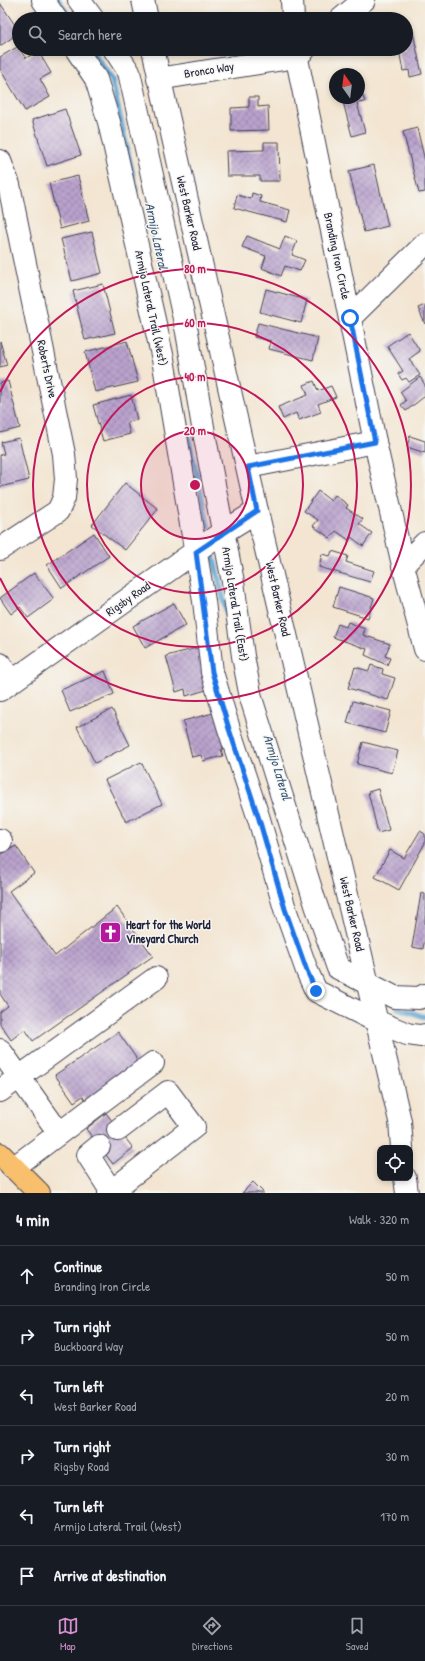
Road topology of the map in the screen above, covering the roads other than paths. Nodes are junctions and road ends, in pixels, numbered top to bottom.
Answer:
1 (43, 0) edge
2 (79, 0) edge
3 (143, 0) edge
4 (292, 0) edge
5 (364, 0) edge
6 (51, 12) edge
7 (88, 12) edge
8 (146, 12) edge
9 (293, 12) edge
10 (349, 12) edge
11 (81, 56) edge
12 (119, 56) edge
13 (154, 56) edge
14 (277, 56) edge
15 (300, 56) edge
16 (158, 78) junction
17 (0, 161) edge
18 (425, 244) edge
19 (350, 318) junction
20 (375, 442) junction
21 (248, 467) junction
22 (257, 511) junction
23 (223, 534) junction
24 (425, 543) edge
25 (0, 549) edge
26 (196, 552) junction
27 (403, 564) junction
28 (425, 649) edge
29 (4, 678) edge
30 (156, 978) dead end
31 (367, 982) junction
32 (425, 995) edge
33 (376, 1021) junction
34 (425, 1035) edge
35 (0, 1050) edge
36 (153, 1063) dead end
37 (20, 1076) junction
38 (0, 1090) edge
39 (118, 1130) dead end
40 (59, 1133) junction
41 (402, 1145) edge
42 (99, 1146) dead end
43 (7, 1161) edge
44 (405, 1181) edge
45 (110, 1192) edge
46 (39, 1193) edge
47 (407, 1193) edge

1 - 6 street
2 - 7 street
3 - 8 street
4 - 9 street
5 - 10 street
11 - 26 street, Armijo Lateral Trail (West)
12 - 23 street, Armijo Lateral Trail (East)
13 - 16 street, West Barker Road
14 - 16 street, Bronco Way
15 - 19 street, Branding Iron Circle
16 - 21 street, West Barker Road
17 - 25 street, Roberts Drive
18 - 19 street
19 - 20 street, Branding Iron Circle
20 - 21 street
20 - 27 street, Branding Iron Circle
21 - 22 street, West Barker Road
22 - 23 street, Rigsby Road
22 - 31 street, West Barker Road
23 - 26 street, Rigsby Road
23 - 31 street, Armijo Lateral Trail (East)
24 - 27 street
26 - 29 street, Rigsby Road
26 - 33 street, Armijo Lateral Trail (West)
27 - 28 street, Branding Iron Circle
30 - 37 street
31 - 32 street, Armijo Lateral Trail (East)
31 - 33 street, West Barker Road
33 - 34 street, Armijo Lateral Trail (West)
33 - 41 street, West Barker Road
35 - 37 street
36 - 40 street
37 - 38 street
37 - 40 street
39 - 45 street
40 - 43 street
42 - 45 street
43 - 46 main road
44 - 47 street

